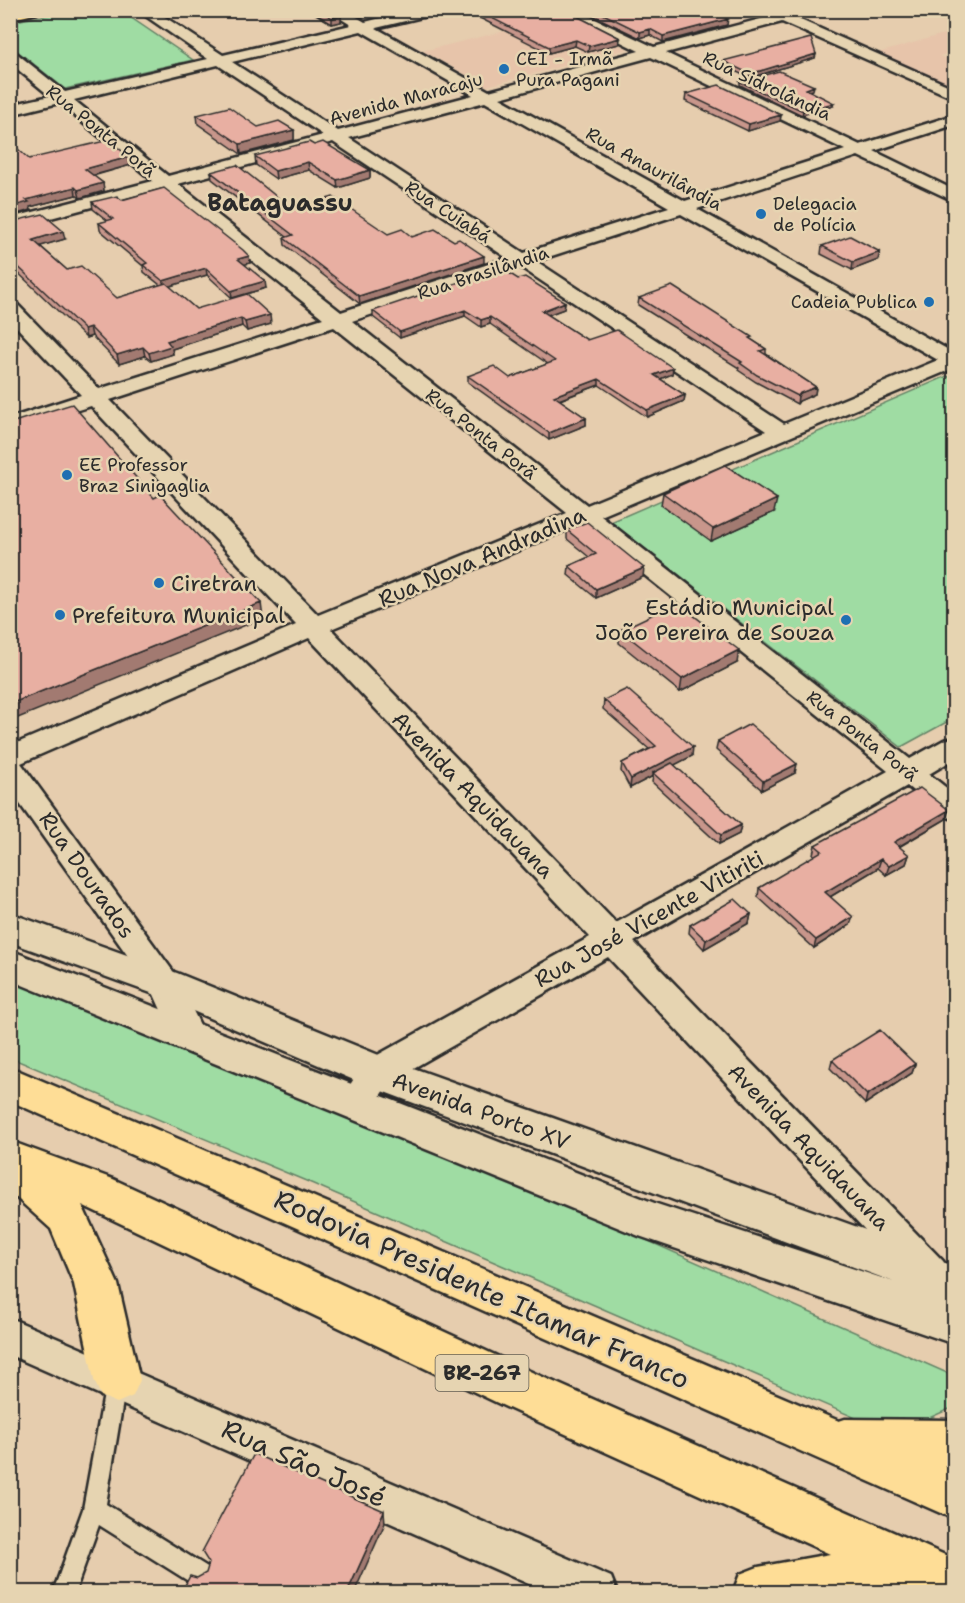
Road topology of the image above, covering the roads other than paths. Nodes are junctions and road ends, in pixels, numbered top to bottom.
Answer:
1 (31, 10) edge
2 (144, 10) edge
3 (334, 10) edge
4 (434, 10) edge
5 (564, 10) edge
6 (768, 10) edge
7 (810, 10) edge
8 (948, 10) edge
9 (954, 13) edge
10 (10, 15) edge
11 (784, 17) junction
12 (363, 27) junction
13 (652, 53) junction
14 (10, 55) edge
15 (219, 61) junction
16 (954, 93) edge
17 (488, 97) junction
18 (61, 98) junction
19 (10, 110) edge
20 (954, 120) edge
21 (336, 138) junction
22 (858, 150) junction
23 (166, 183) junction
24 (954, 196) edge
25 (684, 208) junction
26 (10, 224) edge
27 (522, 260) junction
28 (10, 308) edge
29 (338, 320) junction
30 (954, 361) edge
31 (95, 398) junction
32 (10, 425) edge
33 (782, 432) junction
34 (584, 515) junction
35 (313, 627) junction
36 (954, 747) edge
37 (10, 757) edge
38 (10, 768) edge
39 (909, 773) junction
40 (954, 809) edge
41 (10, 927) edge
42 (611, 940) junction
43 (10, 964) edge
44 (164, 983) junction
45 (188, 1033) junction
46 (10, 1083) edge
47 (366, 1088) junction
48 (10, 1159) edge
49 (624, 1162) junction
50 (10, 1166) edge
51 (610, 1204) junction
52 (949, 1303) edge
53 (10, 1336) edge
54 (117, 1380) junction
55 (830, 1442) junction
56 (954, 1443) edge
57 (954, 1495) edge
58 (94, 1509) junction
59 (909, 1564) junction
60 (201, 1576) edge
61 (954, 1584) edge
62 (64, 1593) edge
63 (596, 1593) edge
64 (758, 1593) edge

1 - 10 main road
2 - 15 street, Rua Cuiabá
3 - 12 street, Rua Anaurilândia
4 - 12 street
5 - 13 street, Rua Sidrolândia
6 - 11 street
7 - 11 street, Avenida Maracaju
8 - 9 street
11 - 13 street, Avenida Maracaju
11 - 16 street
12 - 15 street
12 - 17 street, Rua Anaurilândia
13 - 17 street, Avenida Maracaju
13 - 22 street, Rua Sidrolândia
14 - 18 street, Rua Ponta Porã
15 - 18 street
15 - 21 street, Rua Cuiabá
17 - 21 street, Avenida Maracaju
17 - 25 street, Rua Anaurilândia
18 - 19 street
18 - 23 street, Rua Ponta Porã
20 - 22 street, Rua Brasilândia
21 - 23 street, Avenida Maracaju
21 - 27 street, Rua Cuiabá
22 - 24 street, Rua Sidrolândia
22 - 25 street, Rua Brasilândia
23 - 26 street, Avenida Maracaju
23 - 29 street, Rua Ponta Porã
25 - 27 street, Rua Brasilândia
25 - 30 street, Rua Anaurilândia
27 - 29 street, Rua Brasilândia
27 - 33 street, Rua Cuiabá
28 - 31 street, Avenida Aquidauana
29 - 31 street, Rua Brasilândia
29 - 34 street, Rua Ponta Porã
30 - 33 street, Rua Nova Andradina
31 - 32 street, Rua Brasilândia
31 - 35 street, Avenida Aquidauana
33 - 34 street, Rua Nova Andradina
34 - 35 street, Rua Nova Andradina
34 - 39 street, Rua Ponta Porã
35 - 37 street, Rua Nova Andradina
35 - 42 street, Avenida Aquidauana
36 - 39 street, Rua José Vicente Vitiriti
38 - 44 street, Rua Dourados
39 - 40 street, Rua Ponta Porã
39 - 42 street, Rua José Vicente Vitiriti
41 - 44 street, Avenida Porto XV
42 - 47 street, Rua José Vicente Vitiriti
42 - 52 street, Avenida Aquidauana
43 - 45 street, Avenida Porto XV
44 - 45 street, Rua Dourados
44 - 47 street, Avenida Porto XV
45 - 47 street, Avenida Porto XV
46 - 55 main road, Rodovia Presidente Itamar Franco
47 - 49 street, Avenida Porto XV
47 - 51 street, Avenida Porto XV
48 - 59 main road, BR-267
49 - 51 street
49 - 52 street, Avenida Porto XV
50 - 54 main road
51 - 52 street, Avenida Porto XV
53 - 54 street, Rua São José
54 - 58 lane
54 - 63 street, Rua São José
55 - 56 main road
55 - 57 main road, Rodovia Presidente Itamar Franco
58 - 60 lane
58 - 62 lane
59 - 61 main road, BR-267
59 - 64 main road

